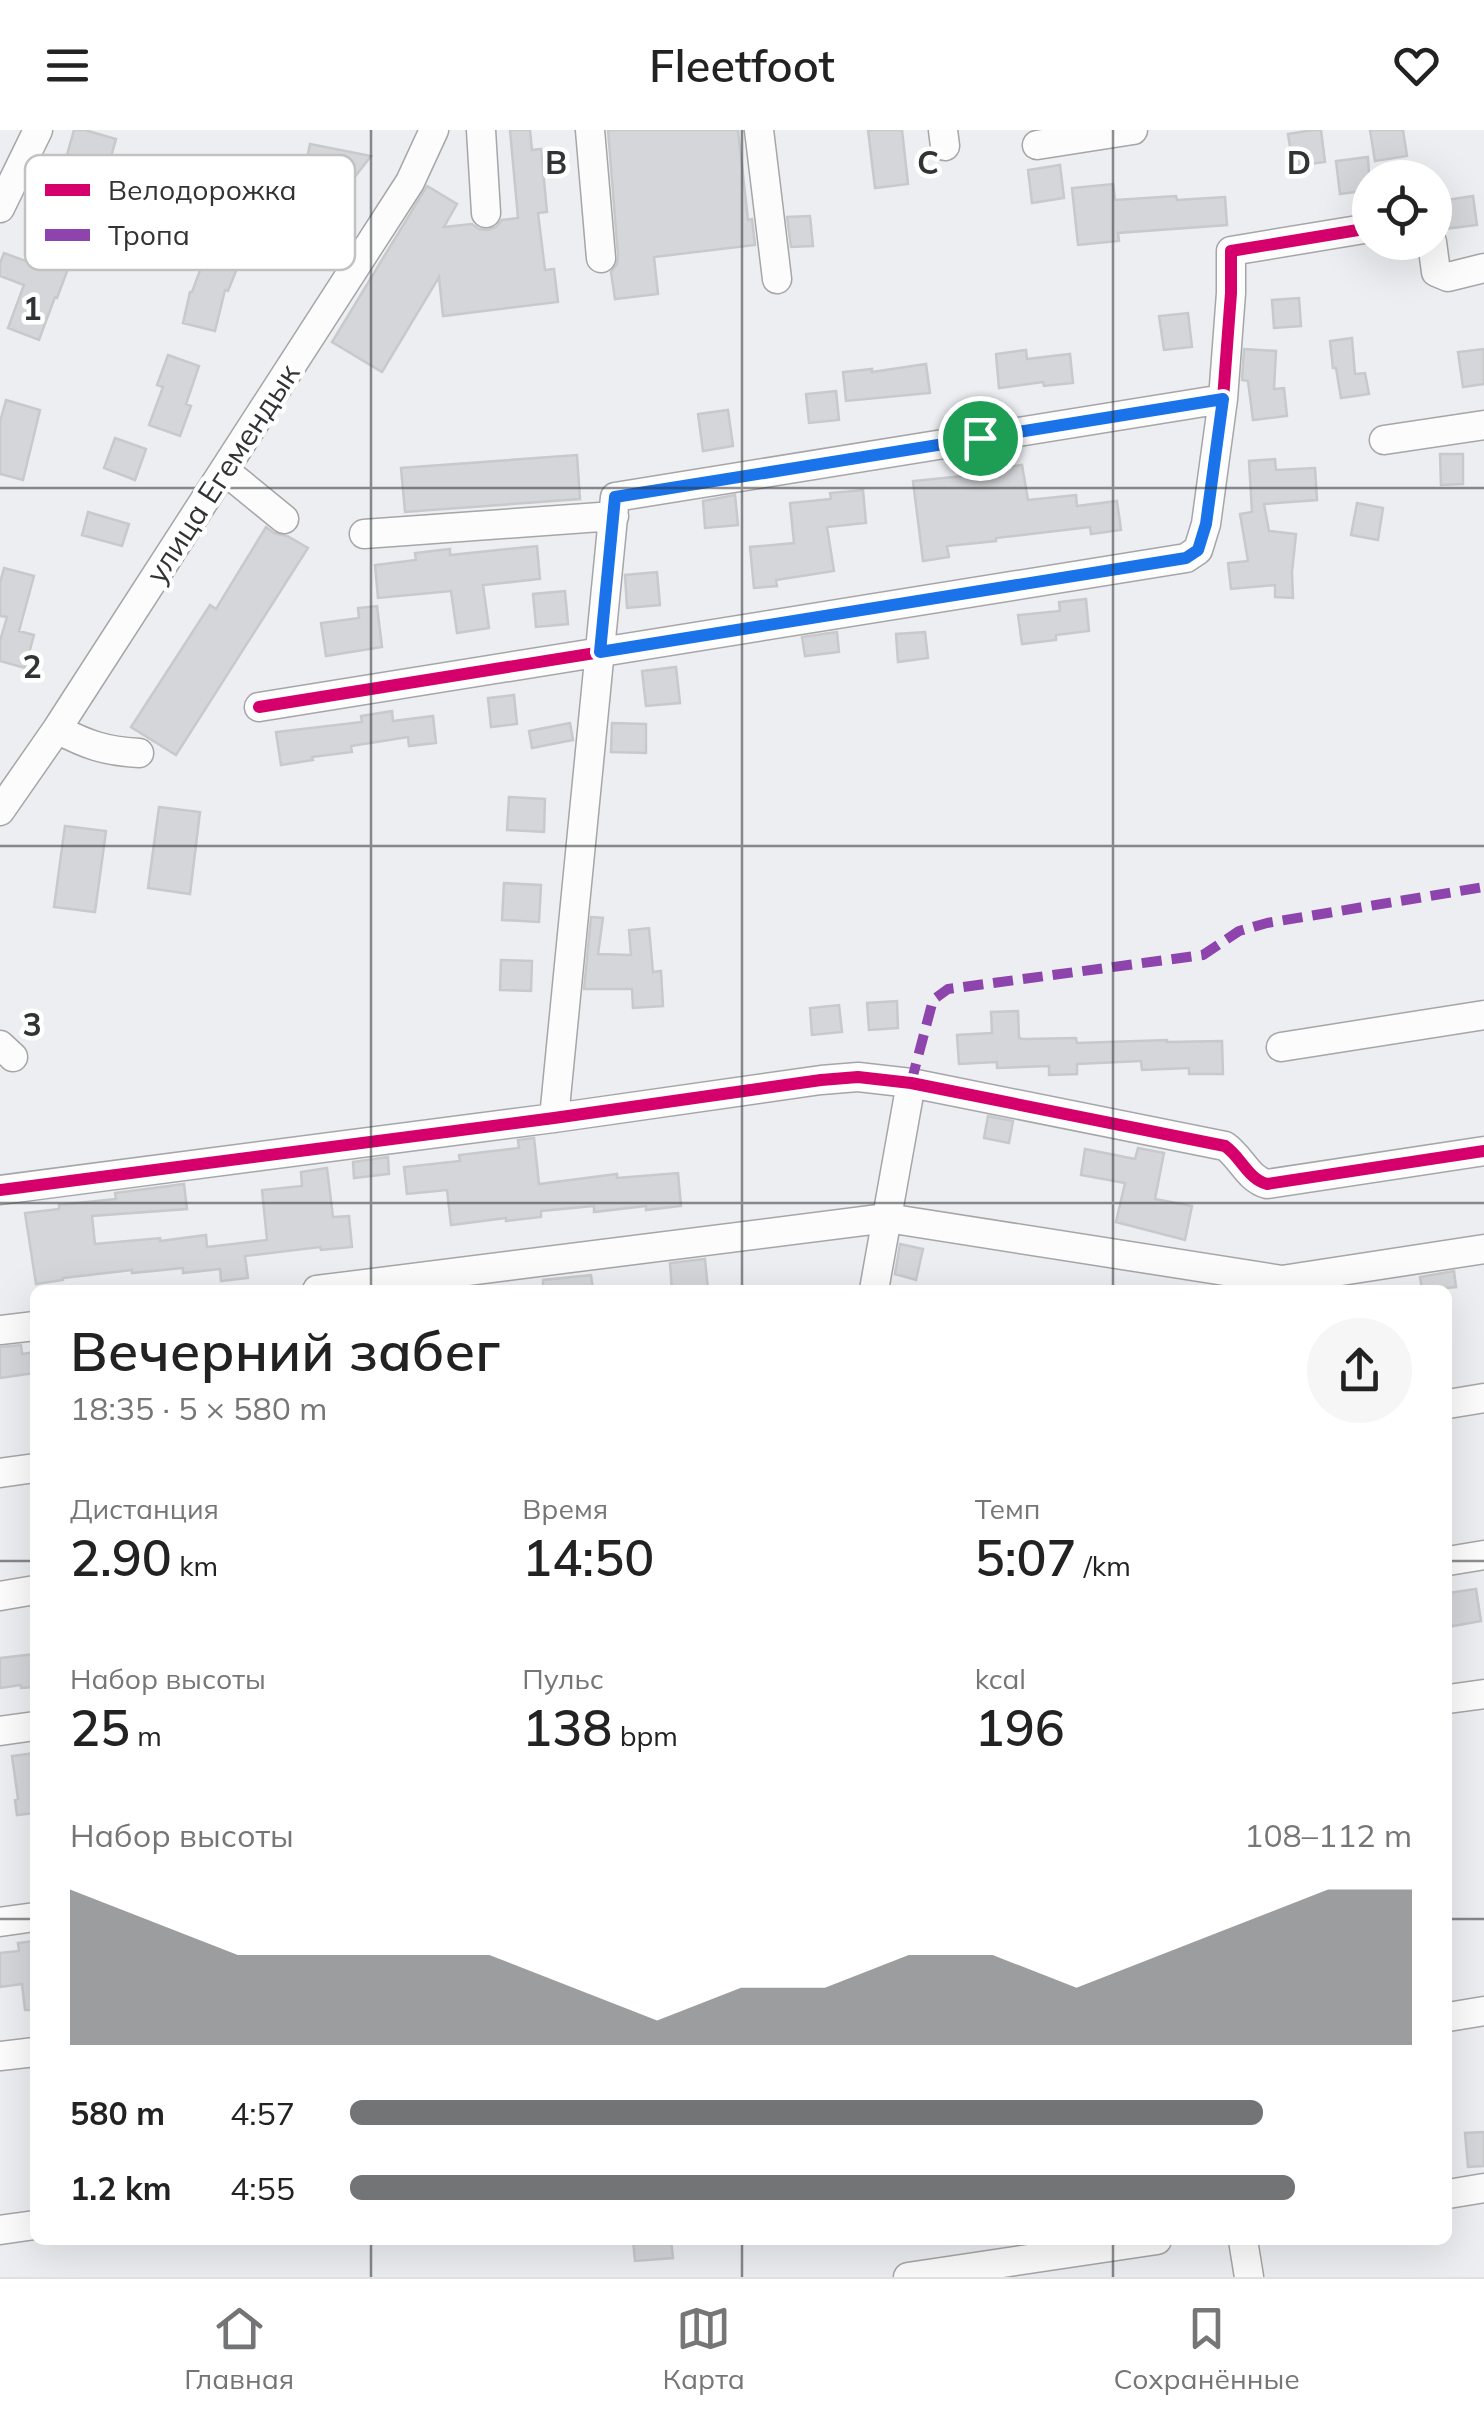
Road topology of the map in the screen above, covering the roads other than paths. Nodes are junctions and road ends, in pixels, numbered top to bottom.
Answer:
1 (38, 130) edge
2 (434, 130) edge
3 (481, 130) edge
4 (590, 130) edge
5 (759, 130) edge
6 (1133, 130) edge
7 (1037, 145) dead end
8 (26, 155) edge
9 (25, 157) edge
10 (0, 208) edge
11 (486, 213) dead end
12 (1352, 231) edge
13 (601, 258) dead end
14 (1434, 260) edge
15 (355, 267) edge
16 (1484, 268) edge
17 (353, 270) edge
18 (777, 280) dead end
19 (1223, 399) junction
20 (1484, 424) edge
21 (1384, 440) dead end
22 (224, 470) junction
23 (614, 516) junction
24 (284, 519) dead end
25 (364, 534) dead end
26 (600, 652) junction
27 (259, 708) dead end
28 (57, 729) junction
29 (139, 754) dead end
30 (0, 810) edge
31 (1484, 1015) edge
32 (1280, 1047) dead end
33 (911, 1083) junction
34 (554, 1118) junction
35 (1484, 1151) edge
36 (0, 1190) edge
37 (887, 1218) junction
38 (1484, 1249) edge
39 (1174, 1276) edge
40 (357, 1285) edge
41 (875, 1285) edge
42 (30, 1327) edge
43 (0, 1330) edge
44 (1484, 1398) edge
45 (1452, 1403) edge
46 (30, 1469) edge
47 (0, 1473) edge
48 (1484, 1555) edge
49 (1452, 1560) edge
50 (30, 1591) edge
51 (0, 1596) edge
52 (1484, 1694) edge
53 (1452, 1699) edge
54 (30, 1727) edge
55 (0, 1732) edge
56 (30, 1918) edge
57 (0, 1922) edge
58 (1484, 2011) edge
59 (1452, 2015) edge
60 (30, 2053) edge
61 (0, 2056) edge
62 (1484, 2188) edge
63 (1452, 2193) edge
64 (30, 2226) edge
65 (0, 2230) edge
66 (1123, 2245) edge
67 (1245, 2245) edge
68 (908, 2277) edge
69 (1249, 2277) edge

1 - 8 street
2 - 15 street, улица Егемендык
3 - 11 street
4 - 13 street
5 - 18 street
6 - 7 street
9 - 10 street
12 - 19 street
14 - 16 street
17 - 22 street, улица Егемендык
19 - 23 street
19 - 26 street
20 - 21 street
22 - 24 street
22 - 28 street, улица Егемендык
23 - 25 street
23 - 26 street
26 - 27 street
26 - 34 street
28 - 29 street
28 - 30 street, улица Егемендык
31 - 32 street
33 - 34 street
33 - 35 street
33 - 37 street
34 - 36 street
37 - 39 street
37 - 40 street
37 - 41 street
38 - 39 street
42 - 43 street
44 - 45 street
46 - 47 street
48 - 49 street
50 - 51 street
52 - 53 street
54 - 55 street
56 - 57 street
58 - 59 street
60 - 61 street
62 - 63 street
64 - 65 street
66 - 68 street
67 - 69 street

